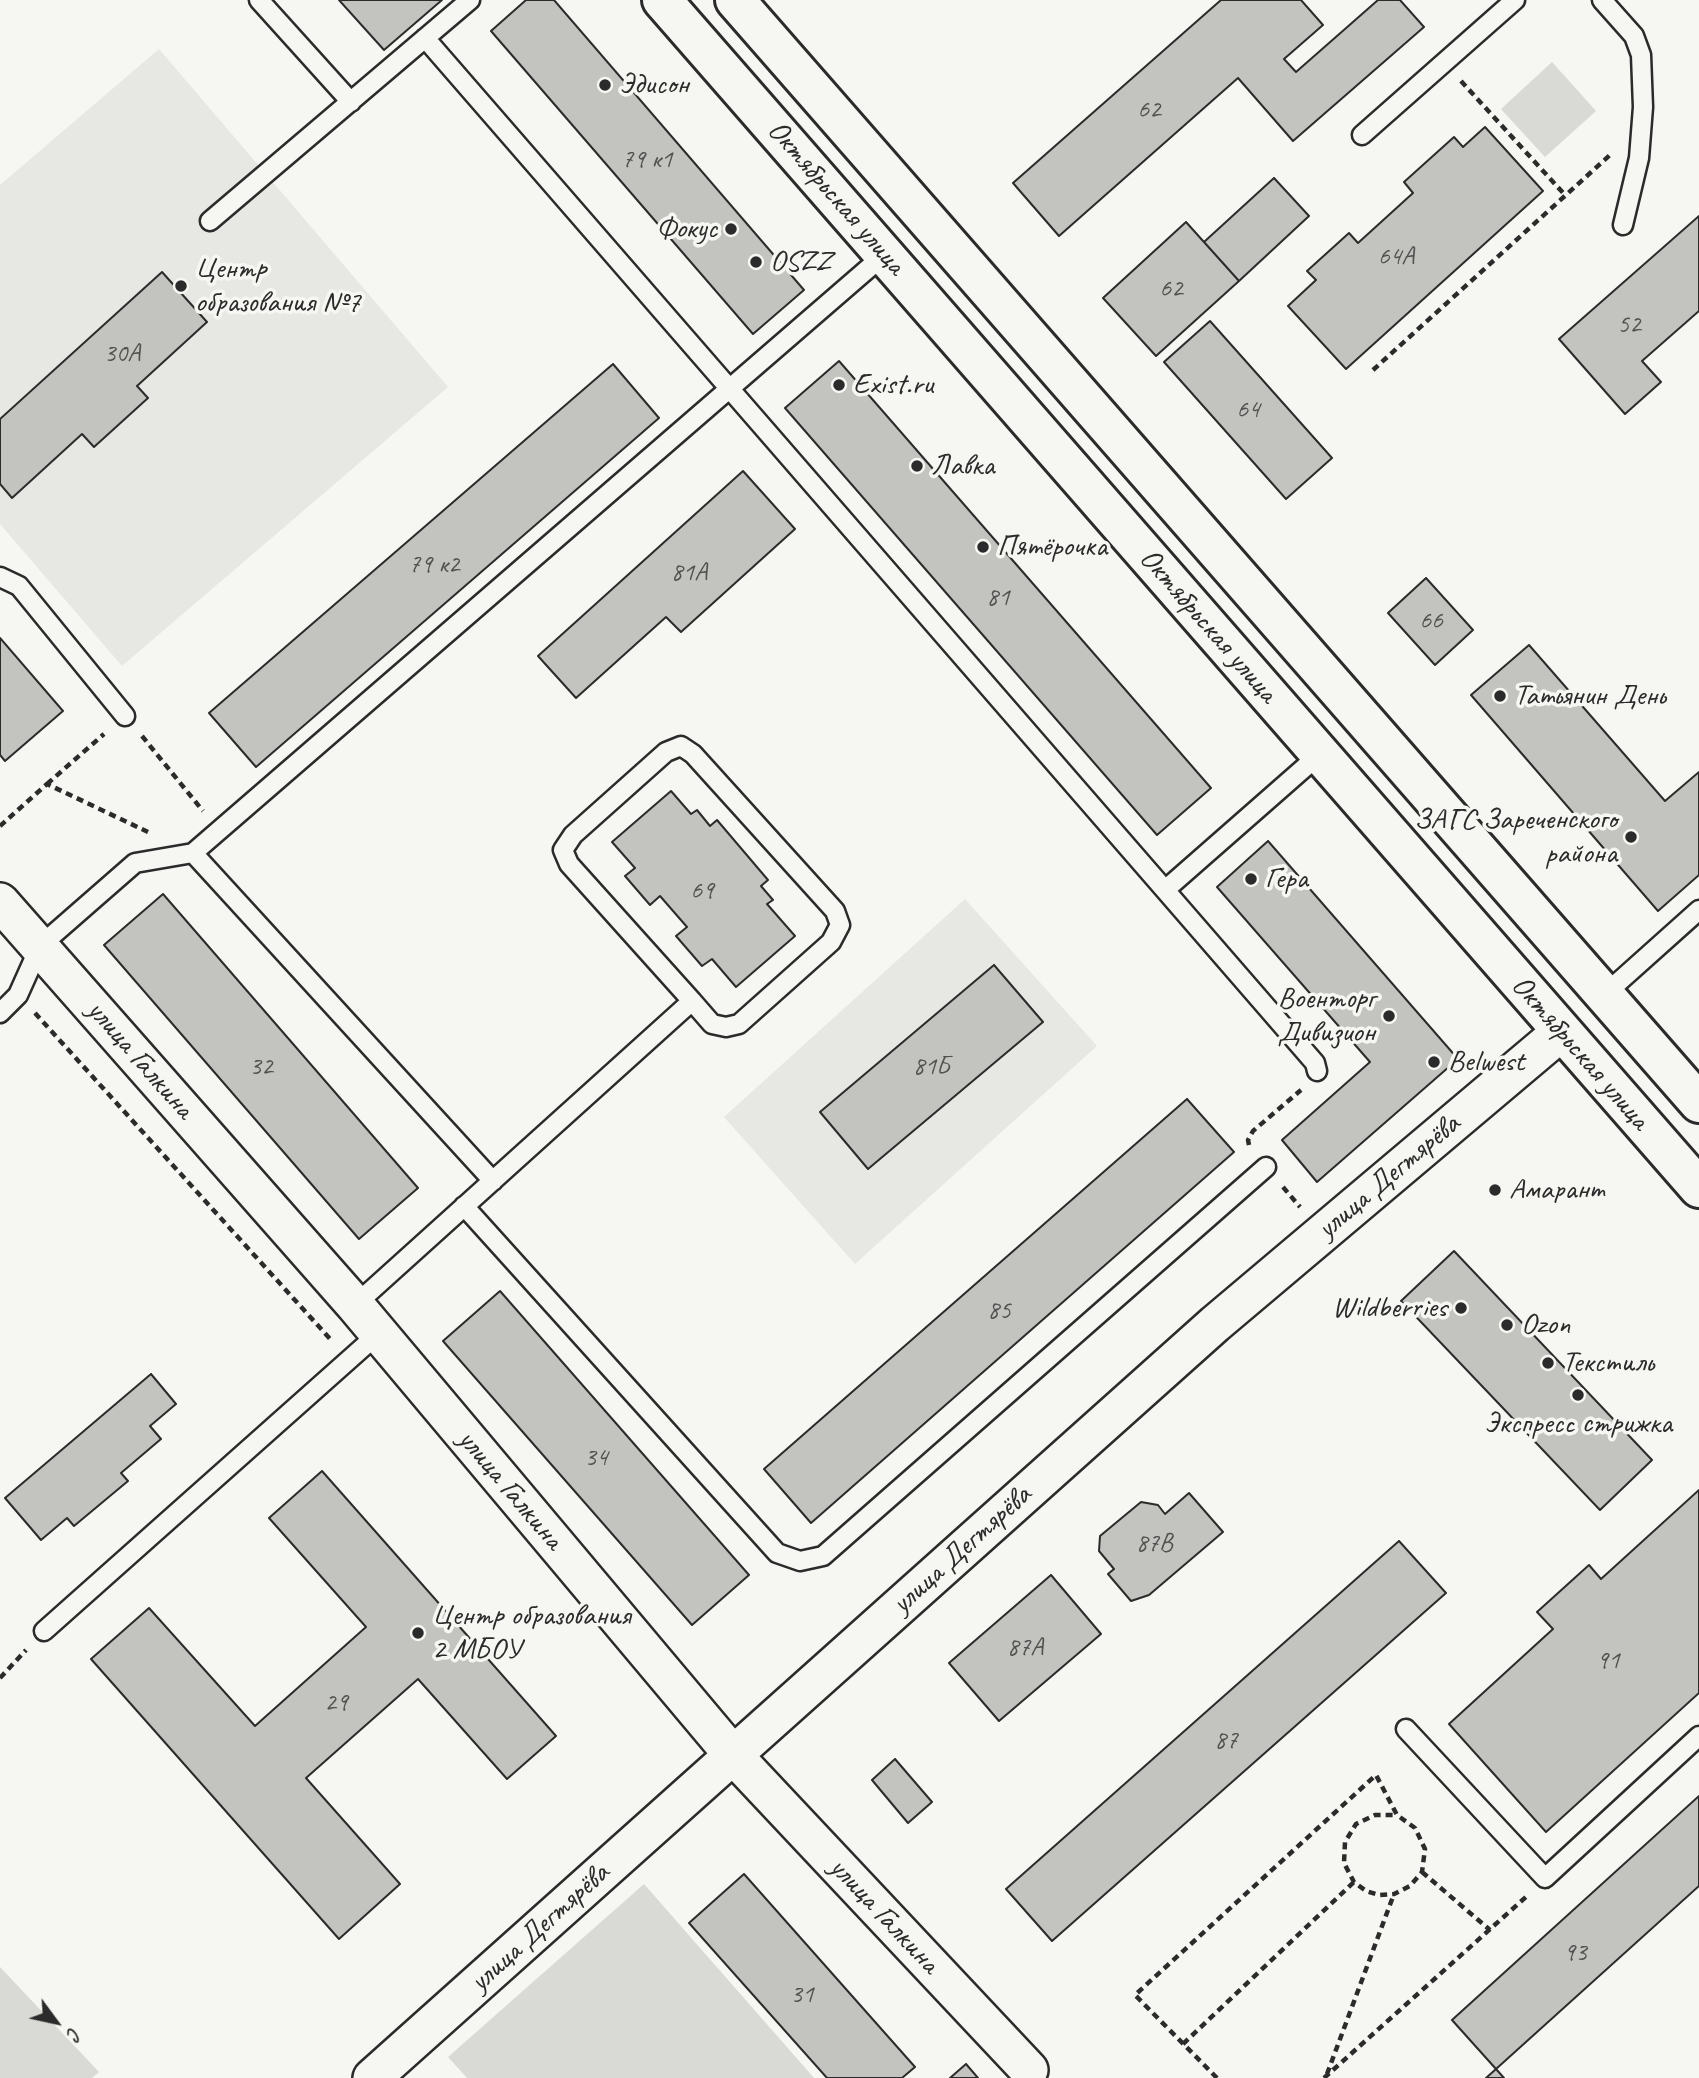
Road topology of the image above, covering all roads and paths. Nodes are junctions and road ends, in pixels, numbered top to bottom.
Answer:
1 (259, 0) edge
2 (471, 0) edge
3 (662, 0) edge
4 (735, 0) edge
5 (1515, 0) edge
6 (1602, 0) edge
7 (425, 38) junction
8 (1444, 62) junction
9 (351, 102) junction
10 (1642, 126) junction
11 (1362, 135) dead end
12 (1565, 195) junction
13 (210, 221) dead end
14 (1623, 225) dead end
15 (885, 254) junction
16 (1373, 370) dead end
17 (728, 387) junction
18 (0, 577) edge
19 (125, 716) junction
20 (1320, 754) junction
21 (47, 784) junction
22 (0, 826) edge
23 (219, 830) junction
24 (193, 853) junction
25 (1165, 890) junction
26 (0, 902) edge
27 (1699, 910) edge
28 (40, 947) junction
29 (1604, 995) junction
30 (691, 1001) junction
31 (0, 1013) edge
32 (1561, 1032) junction
33 (1317, 1071) dead end
34 (1699, 1103) edge
35 (1266, 1167) dead end
36 (493, 1181) junction
37 (1699, 1188) edge
38 (464, 1206) junction
39 (355, 1305) junction
40 (379, 1333) junction
41 (44, 1631) joint
42 (0, 1678) edge
43 (1406, 1730) dead end
44 (1699, 1736) edge
45 (733, 1755) junction
46 (1396, 1815) junction
47 (1422, 1872) junction
48 (1545, 1878) junction
49 (1354, 1882) junction
50 (1394, 1894) junction
51 (1490, 1930) junction
52 (1183, 2044) junction
53 (1029, 2070) dead end
54 (372, 2078) edge
55 (1217, 2078) edge
56 (1325, 2078) edge

1 - 9 lane
2 - 7 lane
3 - 15 main road, Октябрьская улица
4 - 29 main road, Октябрьская улица
5 - 8 lane
6 - 10 lane
7 - 9 lane
7 - 17 lane
8 - 11 lane
8 - 12 path
9 - 13 lane
10 - 12 path
10 - 14 lane
12 - 16 path
15 - 17 lane
15 - 20 main road, Октябрьская улица
17 - 23 lane
17 - 25 lane
18 - 19 lane
19 - 21 path
19 - 23 path
20 - 25 lane
20 - 32 main road, Октябрьская улица
21 - 22 path
21 - 24 path
23 - 24 lane
24 - 28 lane
24 - 36 lane
25 - 33 lane
26 - 28 street, улица Галкина
27 - 29 lane
28 - 31 lane
28 - 39 street, улица Галкина
29 - 34 main road, Октябрьская улица
30 - 30 lane
30 - 36 lane
32 - 37 main road, Октябрьская улица
32 - 45 street, улица Дегтярёва
35 - 38 lane
36 - 38 lane
38 - 39 lane
39 - 40 street, улица Галкина
40 - 41 lane
40 - 45 street, улица Галкина
41 - 42 path
43 - 48 lane
44 - 48 lane
45 - 53 street, улица Галкина
45 - 54 street, улица Дегтярёва
46 - 47 path
46 - 49 path
46 - 52 path
47 - 50 path
47 - 51 path
48 - 51 path
49 - 50 path
49 - 52 path
50 - 56 path
51 - 56 path
52 - 55 path

